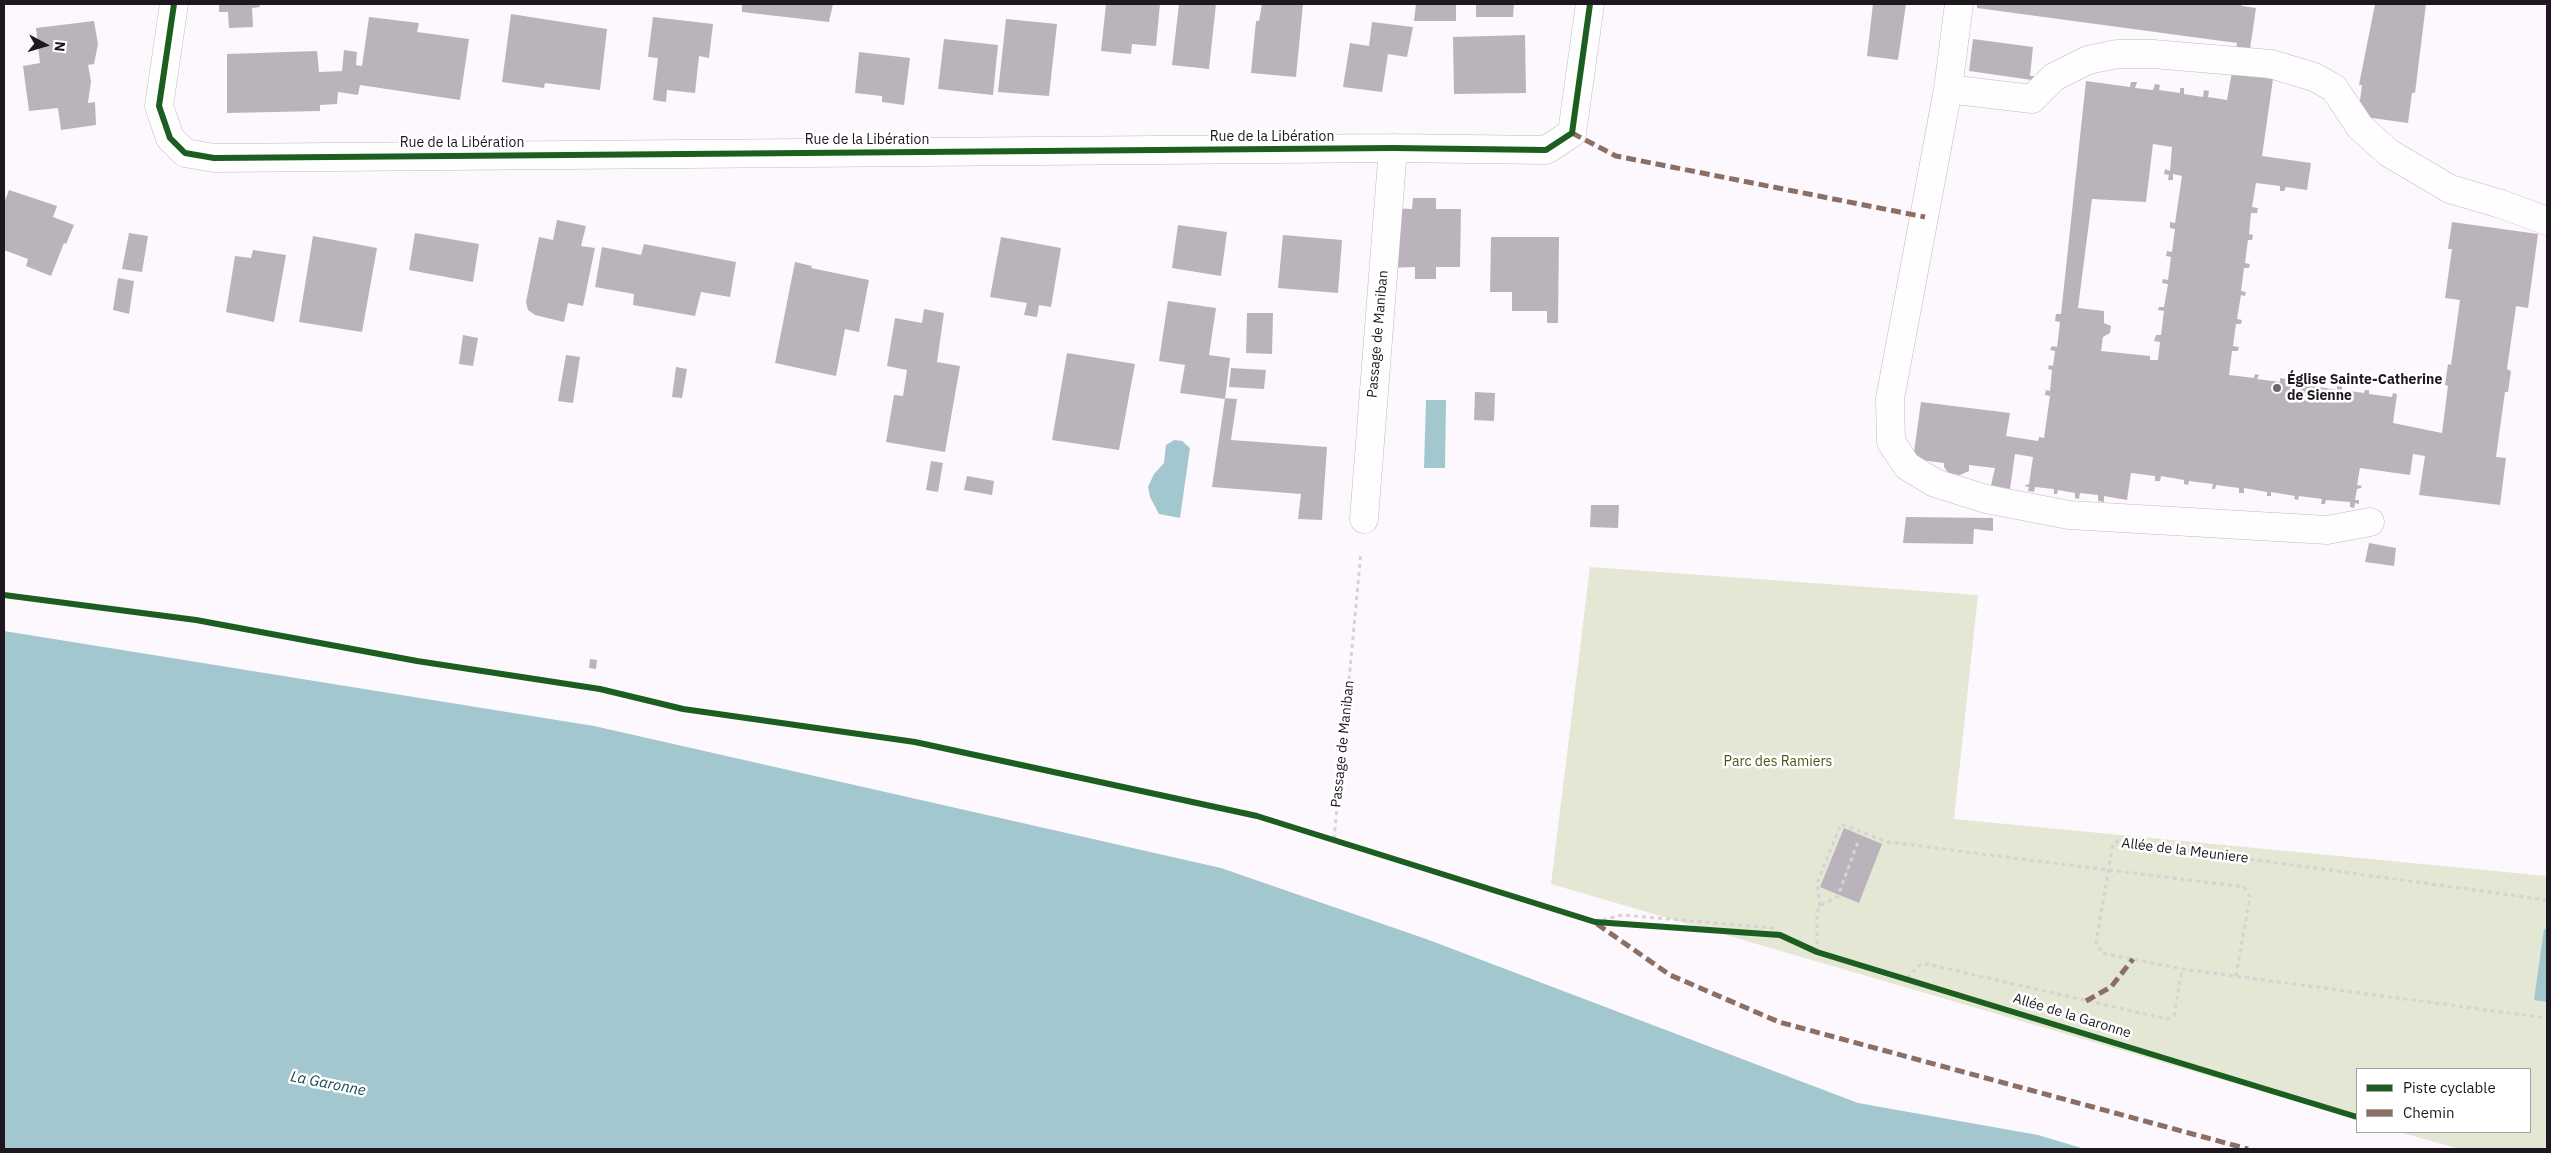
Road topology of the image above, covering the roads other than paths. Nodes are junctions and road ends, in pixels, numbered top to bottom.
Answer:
1 (174, 4) edge
2 (1590, 4) edge
3 (1959, 4) edge
4 (1948, 89) junction
5 (1393, 148) junction
6 (2547, 221) edge
7 (1364, 519) dead end
8 (2370, 522) dead end

1 - 5 street, Rue de la Libération
2 - 5 street, Rue de la Libération
3 - 4 street
4 - 6 street
4 - 8 street
5 - 7 street, Passage de Maniban

